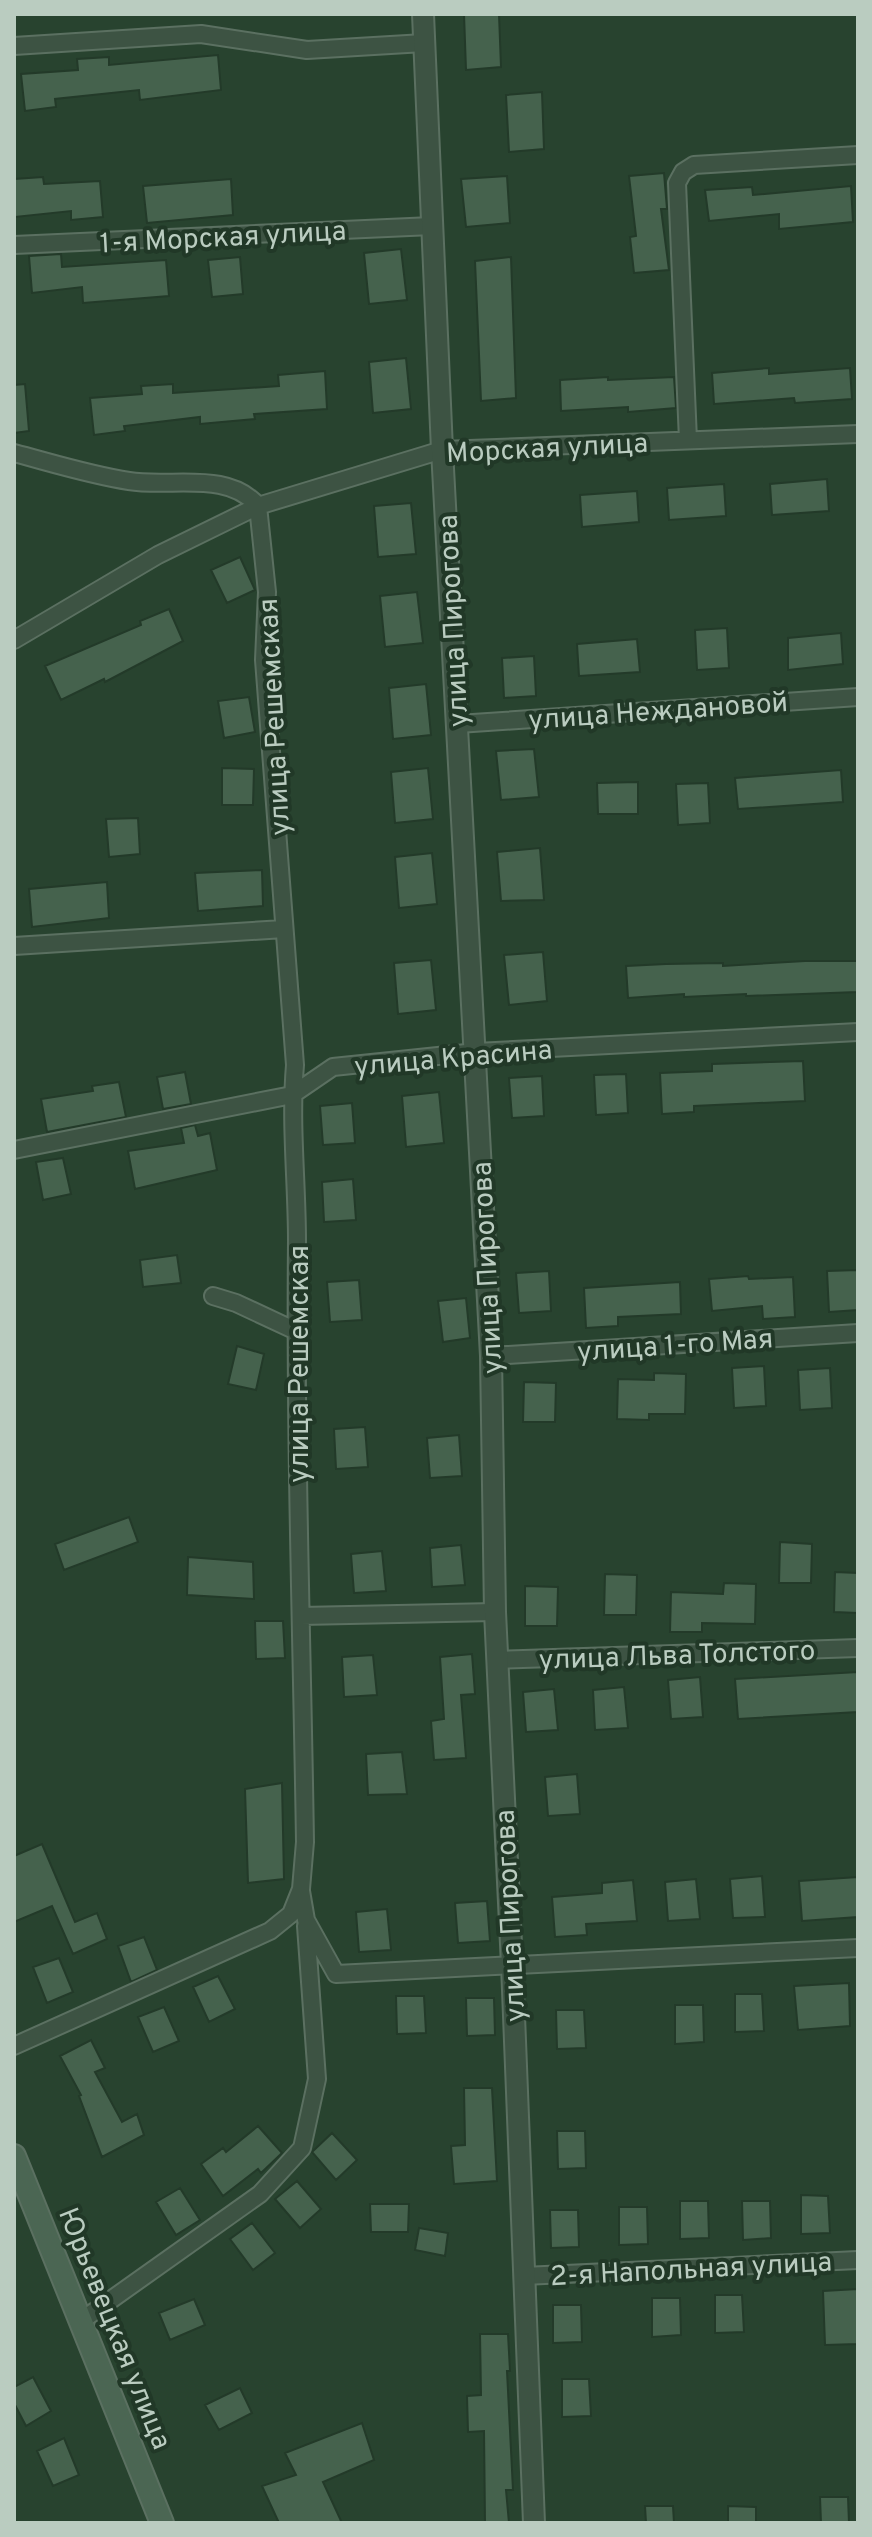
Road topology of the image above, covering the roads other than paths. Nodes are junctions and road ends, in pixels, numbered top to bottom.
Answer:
1 (423, 14) edge
2 (424, 43) junction
3 (14, 46) edge
4 (858, 155) edge
5 (432, 226) junction
6 (14, 245) edge
7 (858, 434) edge
8 (688, 440) junction
9 (442, 450) junction
10 (14, 453) edge
11 (258, 506) junction
12 (14, 640) edge
13 (858, 697) edge
14 (458, 724) junction
15 (284, 929) junction
16 (14, 946) edge
17 (858, 1032) edge
18 (476, 1052) junction
19 (292, 1095) junction
20 (14, 1150) edge
21 (213, 1296) dead end
22 (296, 1331) junction
23 (858, 1333) edge
24 (491, 1356) junction
25 (495, 1612) junction
26 (301, 1616) junction
27 (858, 1648) edge
28 (496, 1660) junction
29 (301, 1889) junction
30 (306, 1920) junction
31 (858, 1948) edge
32 (512, 1965) junction
33 (14, 2046) edge
34 (14, 2156) edge
35 (858, 2260) edge
36 (524, 2276) junction
37 (81, 2321) junction
38 (162, 2523) edge
39 (534, 2523) edge

1 - 2 street, улица Пирогова
2 - 3 street
2 - 5 street, улица Пирогова
4 - 8 street
5 - 6 street, 1-я Морская улица
5 - 9 street, улица Пирогова
7 - 8 street, Морская улица
8 - 9 street, Морская улица
9 - 11 street, Морская улица
9 - 14 street, улица Пирогова
10 - 11 street
11 - 12 street, Морская улица
11 - 15 street, улица Решемская
13 - 14 street, улица Неждановой
14 - 18 street, улица Пирогова
15 - 16 street
15 - 19 street, улица Решемская
17 - 18 street, улица Красина
18 - 19 street, улица Красина
18 - 24 street, улица Пирогова
19 - 20 street, улица Красина
19 - 22 street, улица Решемская
21 - 22 street
22 - 26 street, улица Решемская
23 - 24 street, улица 1-го Мая
24 - 25 street, улица Пирогова
25 - 26 street
25 - 28 street, улица Пирогова
26 - 29 street, улица Решемская
27 - 28 street, улица Льва Толстого
28 - 32 street, улица Пирогова
29 - 30 street
29 - 33 street, улица Решемская
30 - 32 street
30 - 37 street
31 - 32 street
32 - 36 street, улица Пирогова
34 - 37 main road, Юрьевецкая улица
35 - 36 street, 2-я Напольная улица
36 - 39 street, улица Пирогова
37 - 38 main road, Юрьевецкая улица

